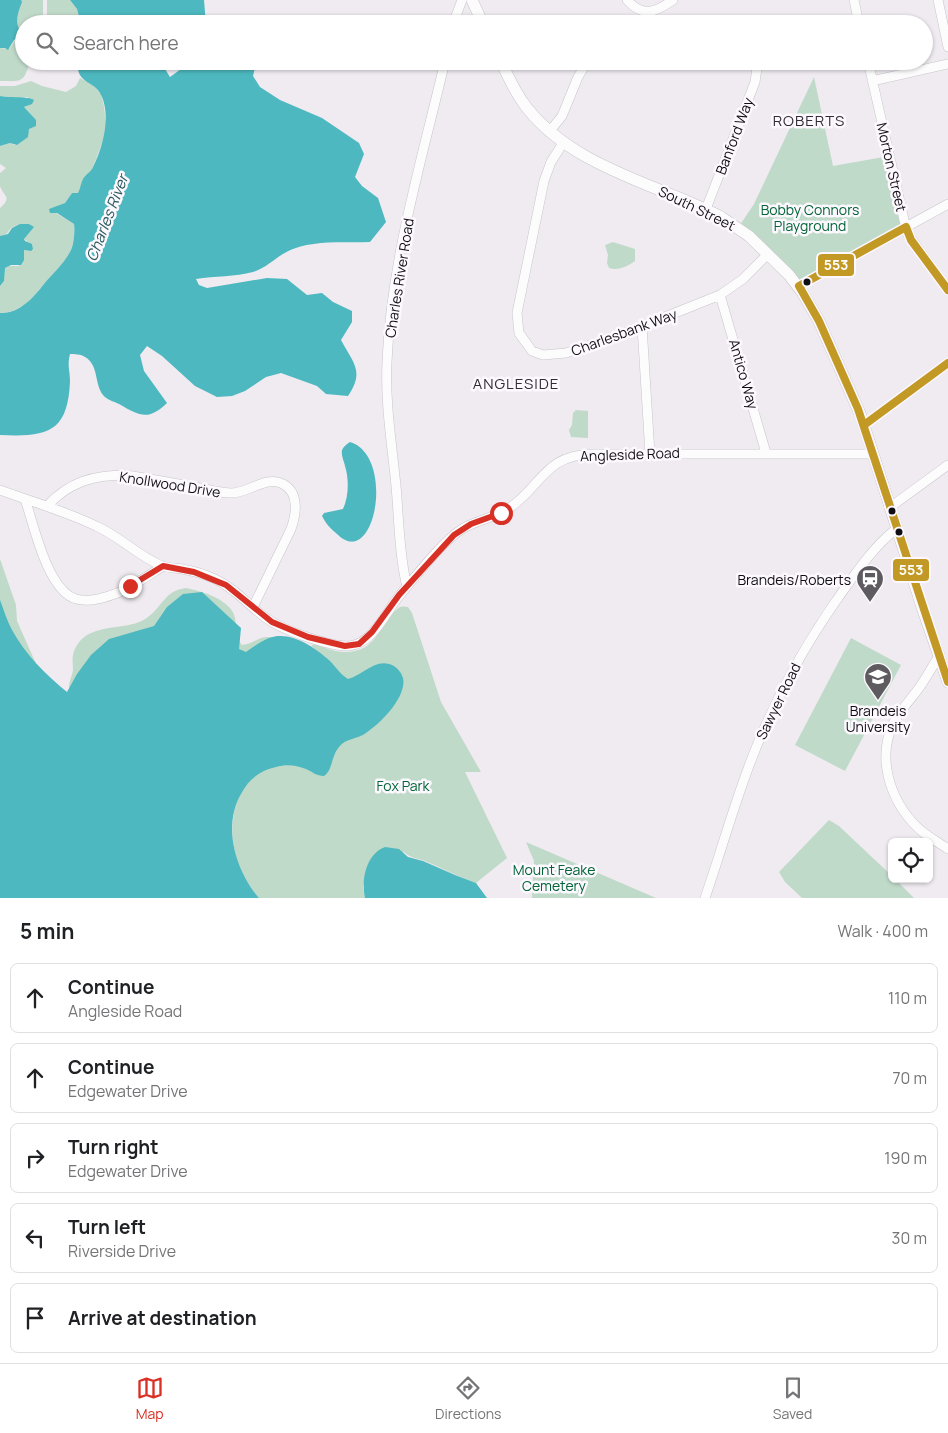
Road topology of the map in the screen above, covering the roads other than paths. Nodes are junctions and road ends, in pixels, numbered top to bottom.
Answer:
1 (462, 0) edge
2 (472, 0) edge
3 (627, 0) edge
4 (673, 0) edge
5 (854, 0) edge
6 (938, 0) edge
7 (456, 15) edge
8 (479, 15) edge
9 (857, 15) edge
10 (948, 47) edge
11 (948, 64) edge
12 (933, 67) edge
13 (443, 70) edge
14 (506, 70) edge
15 (582, 70) edge
16 (757, 70) edge
17 (870, 70) edge
18 (921, 70) edge
19 (872, 81) junction
20 (549, 132) junction
21 (563, 143) junction
22 (948, 204) edge
23 (706, 210) junction
24 (906, 227) junction
25 (768, 254) junction
26 (799, 286) junction
27 (948, 290) edge
28 (720, 295) junction
29 (642, 326) junction
30 (948, 363) edge
31 (864, 425) junction
32 (766, 453) junction
33 (650, 454) junction
34 (873, 454) junction
35 (948, 465) edge
36 (0, 490) edge
37 (25, 499) junction
38 (47, 506) junction
39 (889, 508) junction
40 (896, 528) junction
41 (163, 566) junction
42 (407, 587) junction
43 (253, 606) junction
44 (939, 656) junction
45 (948, 682) edge
46 (948, 849) edge
47 (705, 898) edge

1 - 7 street
2 - 8 main road
3 - 4 street
5 - 9 street
6 - 10 street
11 - 12 street
13 - 42 street, Charles River Road
14 - 20 main road, South Street
15 - 20 street
16 - 23 street, Banford Way
17 - 19 street, Morton Street
18 - 19 street
19 - 24 street, Morton Street
20 - 21 main road, South Street
21 - 23 main road, South Street
21 - 29 street, Charlesbank Way
22 - 24 street
23 - 25 main road, South Street
24 - 26 street
24 - 27 street, Morton Street
25 - 26 main road, South Street
25 - 28 street, Charlesbank Way
26 - 31 main road, South Street
28 - 29 street, Charlesbank Way
28 - 32 street, Antico Way
29 - 33 street
30 - 31 street
31 - 34 main road, South Street
32 - 33 street, Angleside Road
32 - 34 street, Angleside Road
33 - 42 street, Angleside Road
34 - 39 main road, South Street
35 - 39 street
36 - 37 street, Angleside Road
37 - 38 street, Angleside Road
37 - 41 street
38 - 41 street, Angleside Road
38 - 43 street, Knollwood Drive
39 - 40 main road, South Street
40 - 44 main road, South Street
40 - 47 street, Sawyer Road
41 - 43 street, Angleside Road
42 - 43 street, Angleside Road
44 - 45 main road, South Street
44 - 46 street

